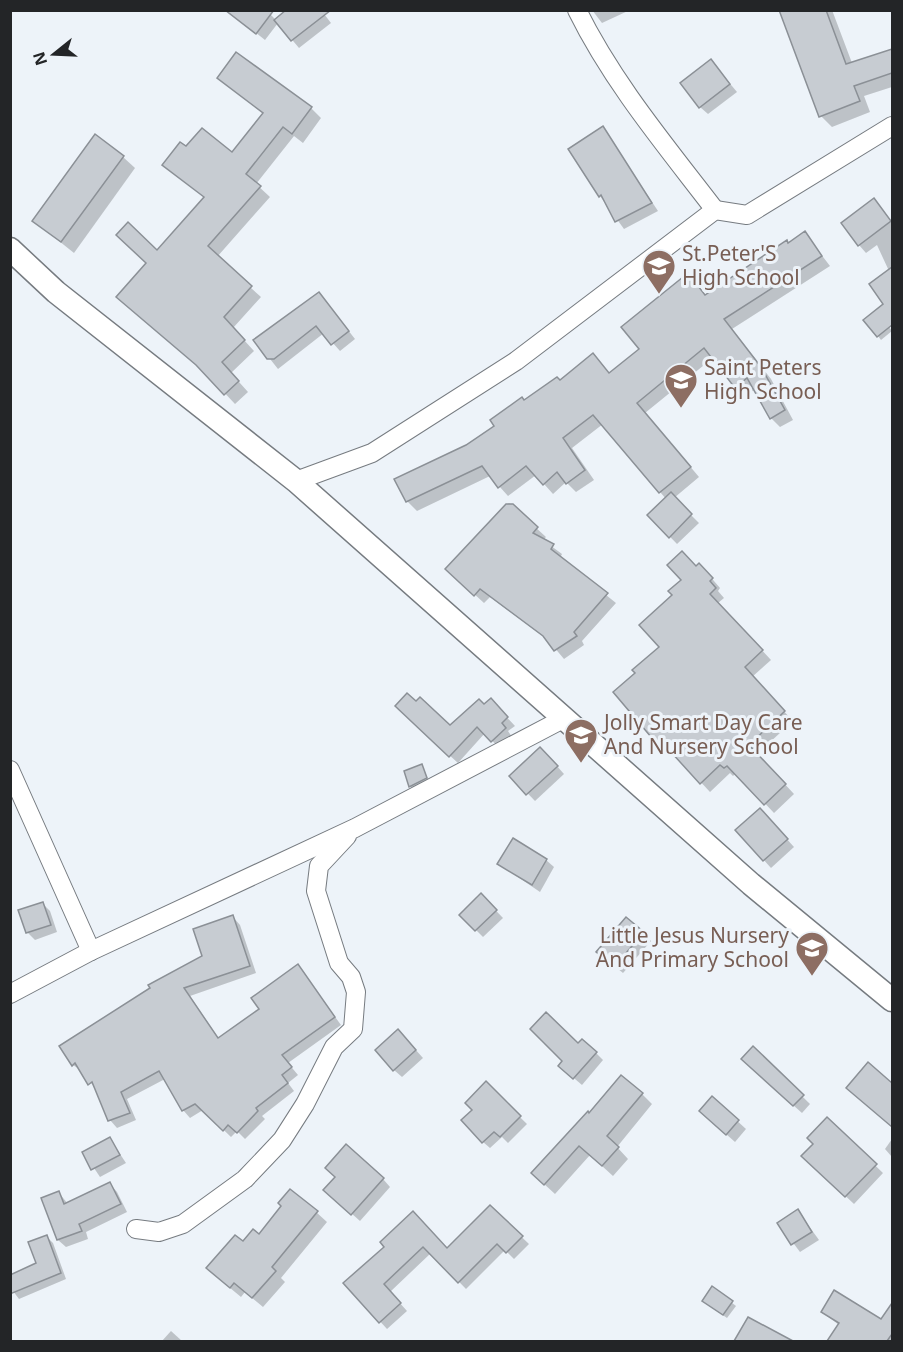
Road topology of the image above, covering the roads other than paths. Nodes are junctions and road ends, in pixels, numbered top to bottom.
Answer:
1 (577, 10) edge
2 (892, 126) edge
3 (715, 210) junction
4 (10, 249) edge
5 (296, 481) junction
6 (563, 719) junction
7 (10, 770) edge
8 (355, 828) junction
9 (91, 951) junction
10 (10, 994) edge
11 (892, 1000) edge
12 (136, 1229) dead end

1 - 3 street
2 - 3 street
3 - 5 street
4 - 5 street
5 - 6 street
6 - 8 street
6 - 11 street
7 - 9 street
8 - 9 street
8 - 12 street
9 - 10 street

